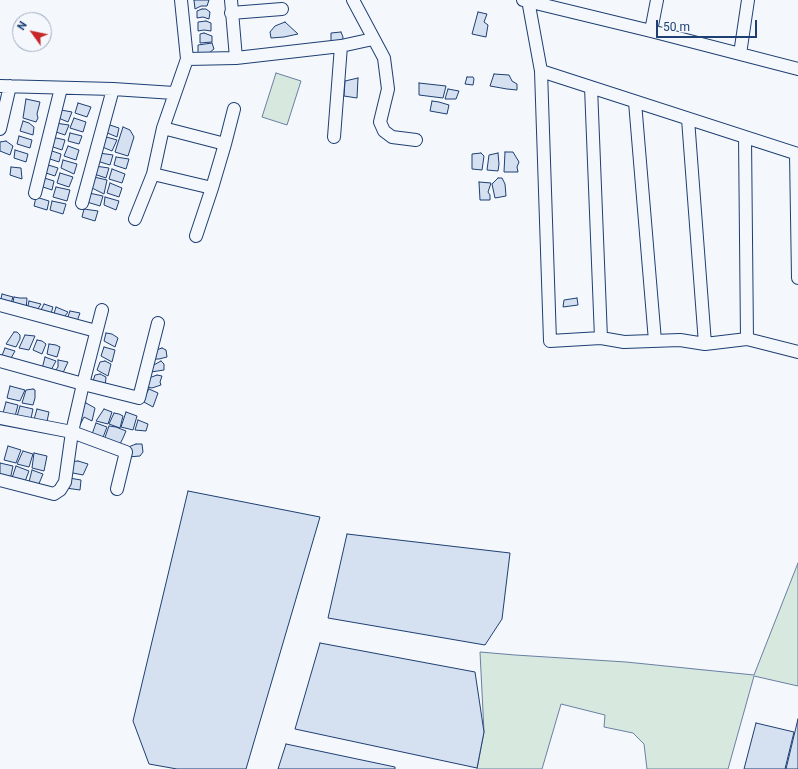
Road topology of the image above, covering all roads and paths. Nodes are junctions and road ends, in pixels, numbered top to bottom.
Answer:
1 (181, 0) edge
2 (231, 0) edge
3 (353, 0) edge
4 (526, 0) edge
5 (657, 0) edge
6 (748, 0) edge
7 (282, 10) dead end
8 (231, 13) junction
9 (651, 31) junction
10 (373, 39) junction
11 (342, 46) junction
12 (740, 54) junction
13 (236, 58) junction
14 (186, 59) junction
15 (798, 70) edge
16 (541, 71) junction
17 (5, 86) edge
18 (591, 87) junction
19 (62, 88) junction
20 (113, 89) junction
21 (174, 93) junction
22 (635, 102) junction
23 (234, 109) dead end
24 (688, 119) junction
25 (163, 128) junction
26 (0, 129) edge
27 (334, 137) dead end
28 (745, 137) junction
29 (416, 140) dead end
30 (225, 144) junction
31 (797, 154) edge
32 (153, 174) junction
33 (212, 188) junction
34 (35, 193) dead end
35 (82, 203) dead end
36 (135, 219) dead end
37 (196, 236) dead end
38 (798, 278) edge
39 (0, 305) edge
40 (102, 310) dead end
41 (158, 323) dead end
42 (96, 331) junction
43 (601, 338) junction
44 (747, 339) junction
45 (655, 341) junction
46 (705, 344) junction
47 (798, 352) edge
48 (0, 360) edge
49 (82, 384) junction
50 (0, 418) edge
51 (72, 432) junction
52 (0, 480) edge
53 (117, 489) dead end

1 - 14 street
2 - 8 street
3 - 10 street
4 - 9 street
4 - 16 street
5 - 9 street
6 - 12 street
7 - 8 street
8 - 13 street
9 - 12 street
10 - 11 street
10 - 29 street
11 - 13 street
11 - 27 street
12 - 15 street
13 - 14 street
14 - 21 street
16 - 18 street
16 - 43 street
17 - 19 street
17 - 26 street
18 - 22 street
18 - 43 street
19 - 20 street
19 - 34 street
20 - 21 street
20 - 35 street
21 - 25 street
22 - 24 street
22 - 45 street
23 - 30 street
24 - 28 street
24 - 46 street
25 - 30 street
25 - 32 street
28 - 31 street
28 - 44 street
30 - 33 street
31 - 38 street
32 - 33 street
32 - 36 street
33 - 37 street
39 - 42 street
40 - 42 street
41 - 49 street
42 - 49 street
43 - 45 street
44 - 46 street
44 - 47 street
45 - 46 street
48 - 49 street
49 - 51 street
50 - 51 street
51 - 52 street
51 - 53 street

